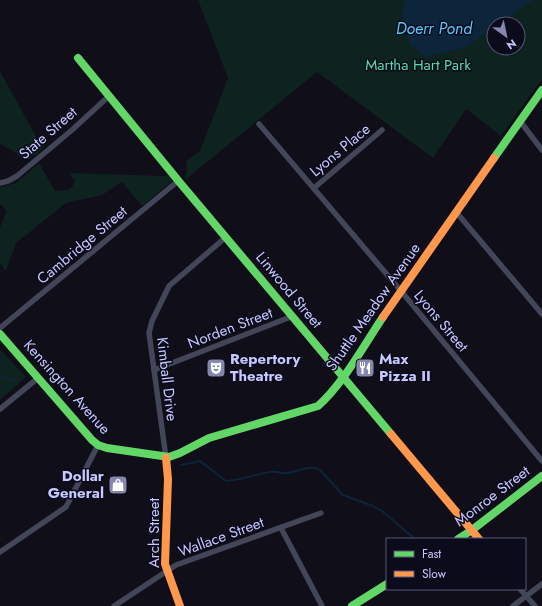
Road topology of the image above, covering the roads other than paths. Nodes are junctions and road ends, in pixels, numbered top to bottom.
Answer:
1 (78, 58) dead end
2 (542, 90) edge
3 (109, 96) junction
4 (520, 121) junction
5 (259, 124) dead end
6 (382, 130) dead end
7 (542, 150) edge
8 (178, 181) junction
9 (0, 183) edge
10 (314, 188) junction
11 (456, 212) junction
12 (226, 237) junction
13 (401, 291) junction
14 (542, 314) edge
15 (293, 316) junction
16 (0, 328) edge
17 (0, 334) edge
18 (154, 370) junction
19 (343, 376) junction
20 (38, 378) junction
21 (0, 409) edge
22 (98, 445) junction
23 (166, 458) junction
24 (542, 461) edge
25 (542, 476) edge
26 (320, 512) dead end
27 (281, 528) junction
28 (472, 530) junction
29 (460, 538) edge
30 (478, 538) edge
31 (0, 552) edge
32 (166, 570) junction
33 (542, 584) edge
34 (386, 585) edge
35 (521, 590) edge
36 (526, 596) junction
37 (114, 606) edge
38 (180, 606) edge
39 (322, 606) edge
40 (352, 606) edge
41 (513, 606) edge
42 (534, 606) edge

1 - 3 street, Linwood Street
2 - 4 street, Shuttle Meadow Avenue
3 - 8 street, Linwood Street
3 - 9 street, State Street
4 - 7 street
4 - 11 street, Shuttle Meadow Avenue
5 - 10 street, Lyons Street
6 - 10 street, Lyons Place
8 - 12 street, Linwood Street
8 - 16 street, Cambridge Street
10 - 13 street, Lyons Street
11 - 13 street, Shuttle Meadow Avenue
11 - 14 street
12 - 15 street, Linwood Street
12 - 18 street, Kimball Drive
13 - 19 street, Shuttle Meadow Avenue
13 - 24 street, Lyons Street
15 - 18 street, Norden Street
15 - 19 street, Linwood Street
17 - 20 street, Kensington Avenue
18 - 23 street, Kimball Drive
19 - 23 street, Shuttle Meadow Avenue
19 - 28 street, Linwood Street
20 - 21 street
20 - 22 street, Kensington Avenue
22 - 23 street, Kensington Avenue
22 - 31 street
23 - 32 street, Arch Street
25 - 28 street, Monroe Street
26 - 27 street, Wallace Street
27 - 32 street, Wallace Street
27 - 39 street
28 - 29 street, Monroe Street
28 - 30 street, Linwood Street
32 - 37 street, Wallace Street
32 - 38 street, Arch Street
33 - 36 street
34 - 40 street
35 - 36 street
36 - 41 street
36 - 42 street

